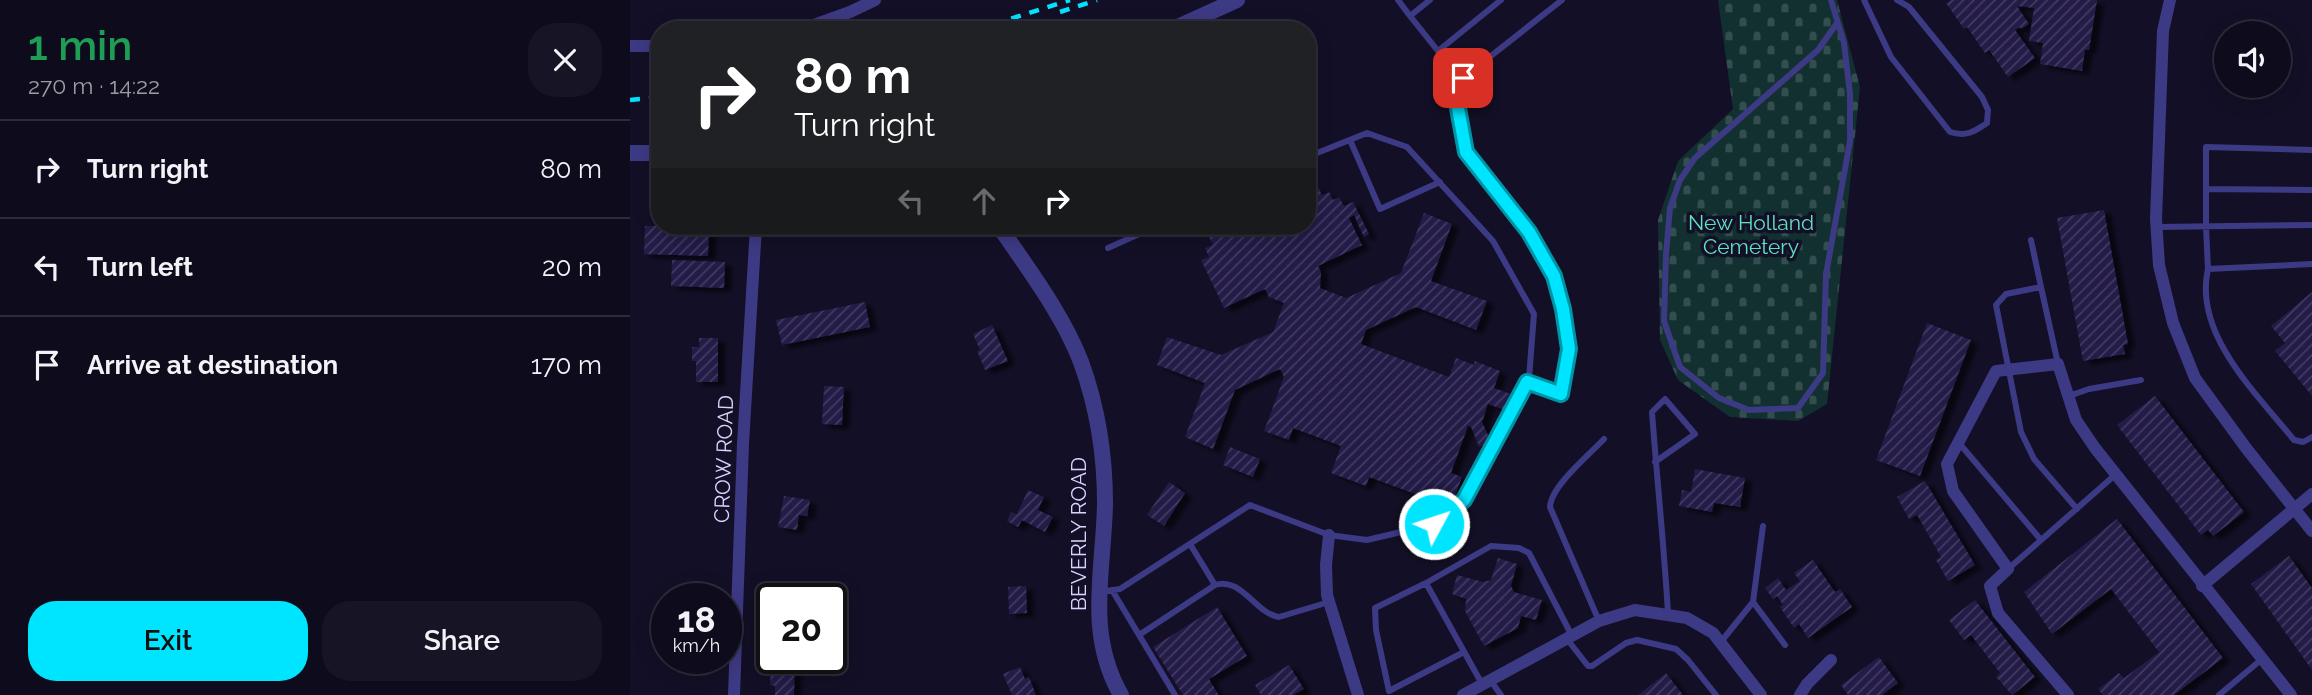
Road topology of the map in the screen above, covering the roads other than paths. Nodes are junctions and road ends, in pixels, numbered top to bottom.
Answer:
1 (875, 0) edge
2 (1237, 0) edge
3 (1398, 0) edge
4 (1430, 0) edge
5 (1501, 0) edge
6 (1562, 0) edge
7 (1831, 0) edge
8 (1864, 0) edge
9 (1897, 0) edge
10 (2171, 0) edge
11 (1410, 16) junction
12 (825, 21) edge
13 (1196, 21) edge
14 (1837, 23) junction
15 (630, 46) edge
16 (651, 46) edge
17 (1438, 51) junction
18 (1461, 81) junction
19 (1350, 140) junction
20 (2312, 150) edge
21 (630, 153) edge
22 (651, 153) edge
23 (1316, 153) edge
24 (1440, 182) junction
25 (2206, 189) junction
26 (2312, 190) edge
27 (2312, 225) edge
28 (2157, 227) junction
29 (2206, 227) junction
30 (755, 235) edge
31 (1005, 235) edge
32 (1137, 235) edge
33 (2031, 240) dead end
34 (1108, 248) dead end
35 (2312, 264) edge
36 (2208, 269) junction
37 (2041, 287) junction
38 (2058, 364) junction
39 (2008, 370) junction
40 (2141, 380) dead end
41 (1527, 382) junction
42 (2067, 396) junction
43 (2312, 437) edge
44 (1604, 439) dead end
45 (1959, 443) junction
46 (1656, 462) junction
47 (2115, 475) junction
48 (2312, 494) edge
49 (2077, 509) junction
50 (2294, 509) junction
51 (1763, 526) dead end
52 (2312, 531) edge
53 (1329, 535) junction
54 (2040, 540) junction
55 (1190, 544) junction
56 (2008, 569) junction
57 (1426, 583) junction
58 (1215, 585) junction
59 (2203, 586) junction
60 (1105, 591) junction
61 (1329, 602) junction
62 (1753, 602) junction
63 (1668, 613) junction
64 (1599, 621) junction
65 (1139, 635) junction
66 (1569, 637) junction
67 (1720, 643) junction
68 (1785, 645) dead end
69 (1464, 652) junction
70 (2262, 659) junction
71 (1831, 660) dead end
72 (1486, 682) junction
73 (1807, 691) edge
74 (2289, 694) edge
75 (734, 695) edge
76 (1121, 695) edge
77 (1175, 695) edge
78 (1358, 695) edge
79 (1463, 695) edge
80 (1502, 695) edge
81 (1716, 695) edge
82 (1762, 695) edge
83 (2068, 695) edge
84 (2218, 695) edge

1 - 12 street
2 - 13 street
3 - 11 lane
4 - 11 lane
5 - 17 lane
6 - 18 lane
7 - 14 lane
8 - 9 lane
10 - 28 street
11 - 17 lane
14 - 14 lane
15 - 16 street
17 - 18 lane
18 - 41 lane
19 - 23 lane
19 - 24 lane
19 - 24 lane
20 - 25 lane
21 - 22 street
24 - 41 lane
25 - 26 lane
25 - 29 lane
27 - 29 lane
28 - 29 lane
28 - 50 street
29 - 36 lane
30 - 75 street, CROW ROAD
31 - 60 street, BEVERLY ROAD
32 - 34 lane
33 - 37 lane
35 - 36 lane
36 - 43 lane
37 - 38 lane
37 - 39 lane
38 - 39 street
38 - 42 street
39 - 45 street
39 - 49 lane
40 - 42 lane
41 - 53 lane
42 - 47 street
44 - 64 lane
45 - 54 lane
45 - 56 street
46 - 46 lane
46 - 63 lane
47 - 49 lane
47 - 59 street
48 - 50 street
49 - 54 lane
50 - 52 street
50 - 59 street
51 - 62 lane
53 - 55 lane
53 - 61 street
54 - 56 lane
55 - 58 lane
55 - 60 lane
56 - 83 street
57 - 66 lane
57 - 69 lane
57 - 69 lane
58 - 61 lane
58 - 65 lane
59 - 70 street
60 - 65 lane
60 - 76 street, BEVERLY ROAD
61 - 78 street
62 - 67 lane
62 - 68 lane
63 - 64 street
63 - 67 street
64 - 66 street
65 - 77 lane
66 - 72 street
66 - 81 lane
67 - 82 street
69 - 72 lane
70 - 74 street
70 - 84 lane
71 - 73 street
72 - 79 street
72 - 80 lane

